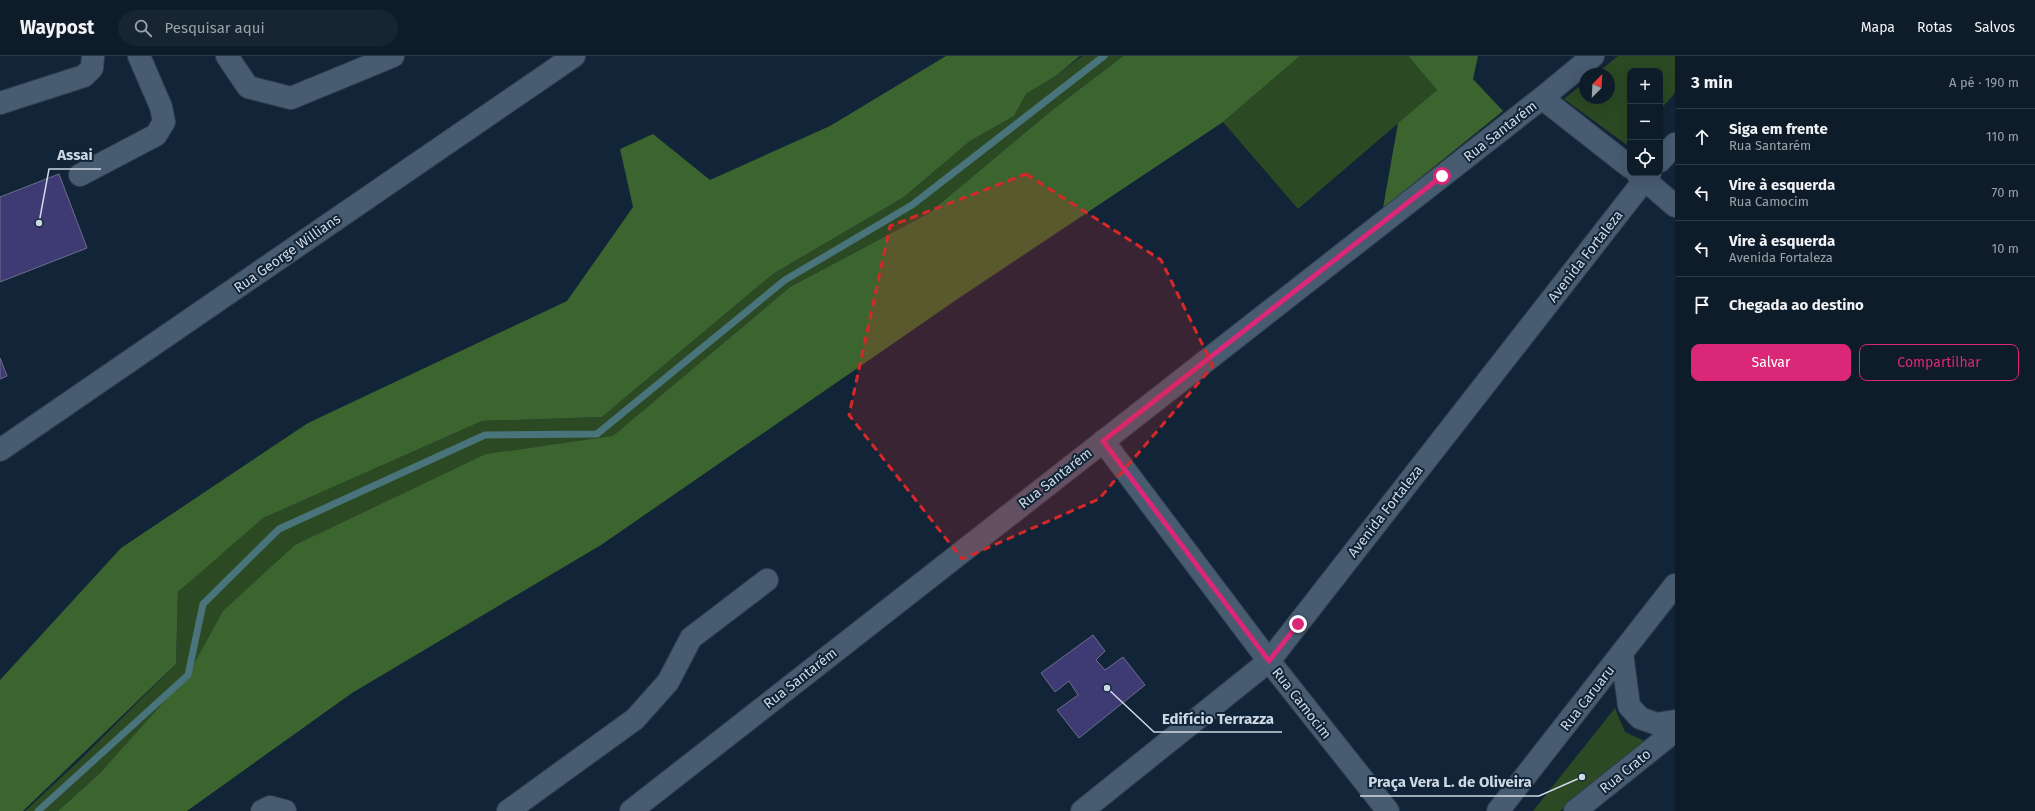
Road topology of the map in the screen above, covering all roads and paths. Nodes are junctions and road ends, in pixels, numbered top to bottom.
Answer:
1 (93, 56) edge
2 (140, 56) edge
3 (227, 56) edge
4 (393, 56) edge
5 (574, 56) edge
6 (1594, 56) edge
7 (1542, 98) junction
8 (0, 103) edge
9 (1675, 144) edge
10 (1663, 158) edge
11 (1627, 163) edge
12 (80, 175) dead end
13 (1638, 176) edge
14 (1643, 176) edge
15 (1675, 206) edge
16 (1103, 441) junction
17 (0, 450) edge
18 (767, 580) dead end
19 (1675, 586) edge
20 (1622, 653) junction
21 (1269, 661) junction
22 (1675, 721) edge
23 (1675, 731) edge
24 (262, 811) edge
25 (285, 811) edge
26 (508, 811) edge
27 (631, 811) edge
28 (1082, 811) edge
29 (1388, 811) edge
30 (1498, 811) edge
31 (1575, 811) edge

1 - 8 street
2 - 12 street
3 - 4 street
5 - 17 street, Rua George Willians
6 - 7 street, Rua Santarém
7 - 11 street
7 - 16 street, Rua Santarém
9 - 10 street
13 - 21 street, Avenida Fortaleza
14 - 15 street
16 - 21 street, Rua Camocim
16 - 27 street, Rua Santarém
18 - 26 street
19 - 20 street, Rua Caruaru
20 - 22 street
20 - 30 street, Rua Caruaru
21 - 28 street, Avenida Fortaleza
21 - 29 street, Rua Camocim
23 - 31 street, Rua Crato
24 - 25 street

